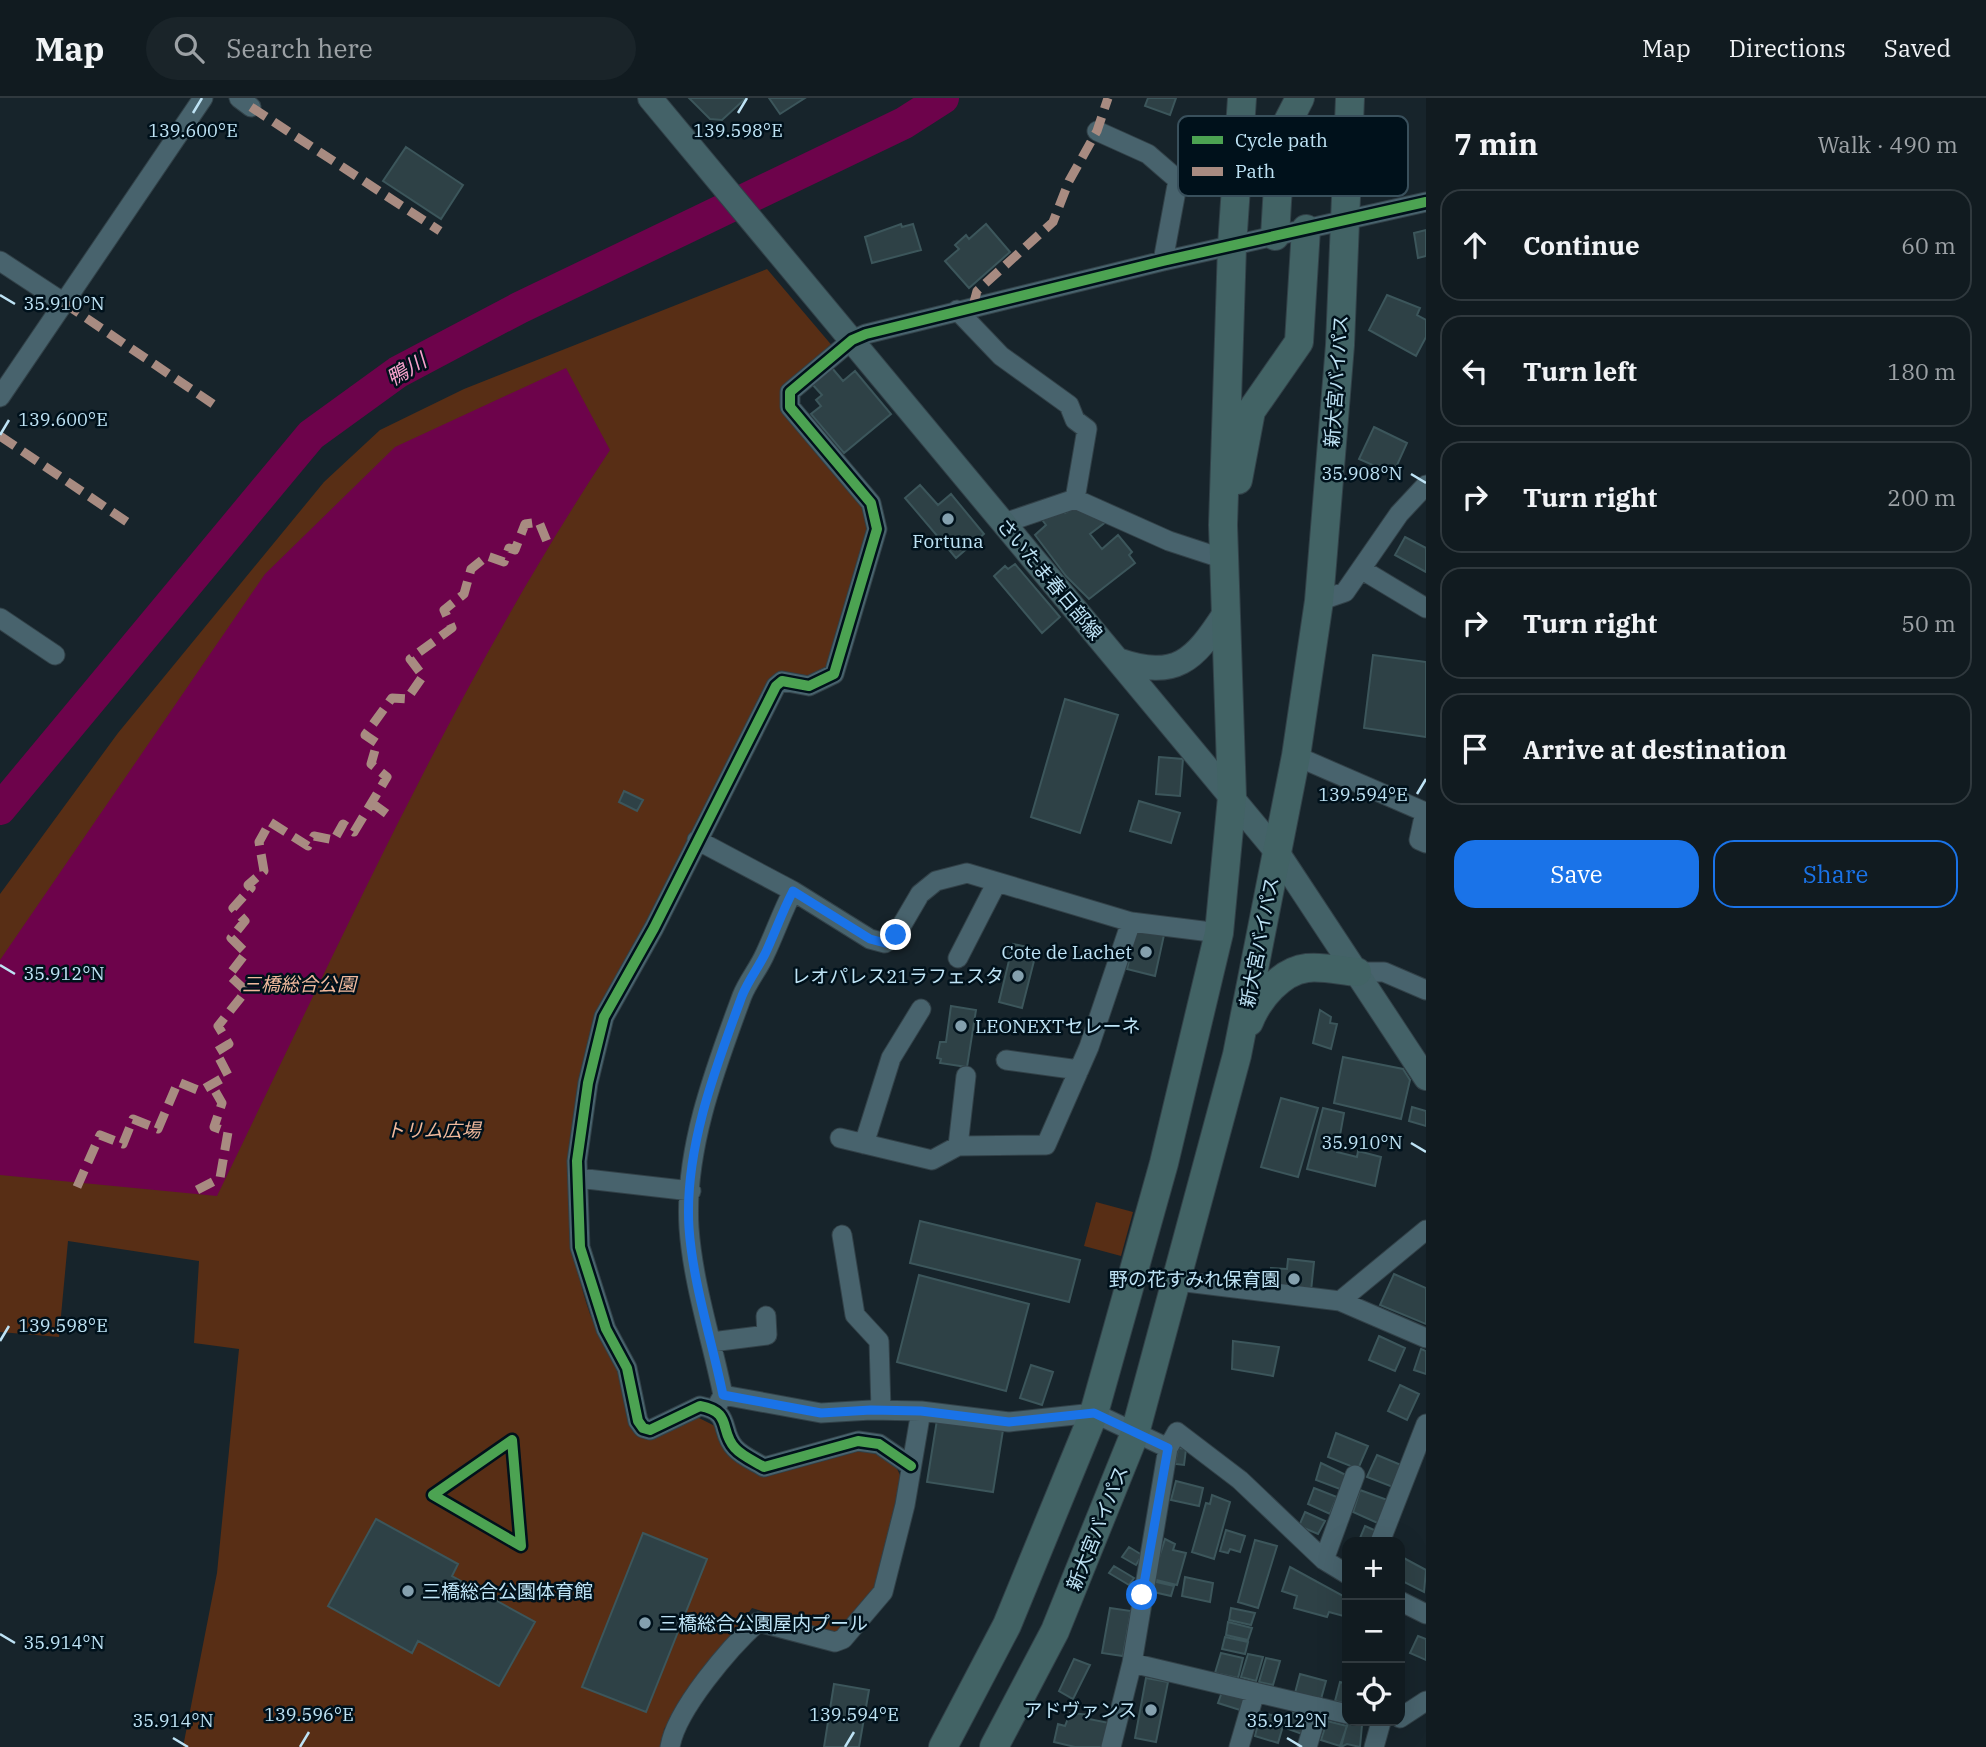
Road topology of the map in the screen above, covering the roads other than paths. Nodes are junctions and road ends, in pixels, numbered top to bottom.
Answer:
1 (203, 98) edge
2 (650, 98) edge
3 (1242, 98) edge
4 (1300, 98) edge
5 (1350, 98) edge
6 (1241, 116) edge
7 (1291, 116) edge
8 (1350, 116) edge
9 (1097, 131) dead end
10 (1235, 196) edge
11 (1278, 196) edge
12 (1348, 196) edge
13 (1426, 202) edge
14 (1347, 220) junction
15 (1306, 229) junction
16 (1275, 236) junction
17 (1232, 246) junction
18 (0, 261) edge
19 (1163, 261) junction
20 (64, 303) junction
21 (957, 310) junction
22 (852, 340) junction
23 (0, 397) edge
24 (1426, 485) edge
25 (1075, 499) junction
26 (1004, 523) junction
27 (1224, 559) junction
28 (1361, 569) junction
29 (1319, 601) junction
30 (1426, 608) edge
31 (1225, 613) junction
32 (0, 618) edge
33 (55, 655) dead end
34 (1118, 660) junction
35 (1296, 755) junction
36 (1232, 797) junction
37 (698, 840) junction
38 (1426, 843) edge
39 (1277, 852) junction
40 (997, 883) junction
41 (793, 891) junction
42 (1131, 922) junction
43 (1219, 933) junction
44 (958, 958) dead end
45 (1357, 972) junction
46 (1426, 990) edge
47 (921, 1009) dead end
48 (1237, 1055) junction
49 (1006, 1060) dead end
50 (1079, 1070) junction
51 (966, 1076) dead end
52 (1426, 1078) edge
53 (840, 1138) dead end
54 (864, 1144) junction
55 (958, 1146) junction
56 (578, 1178) junction
57 (691, 1191) junction
58 (1426, 1230) edge
59 (842, 1235) dead end
60 (1178, 1281) junction
61 (1340, 1301) junction
62 (766, 1316) dead end
63 (1426, 1338) edge
64 (712, 1342) junction
65 (719, 1403) junction
66 (881, 1410) junction
67 (921, 1411) junction
68 (1094, 1413) junction
69 (1426, 1424) edge
70 (1135, 1433) junction
71 (1168, 1448) junction
72 (911, 1465) junction
73 (1355, 1475) dead end
74 (1382, 1537) edge
75 (1324, 1560) junction
76 (1342, 1571) edge
77 (1405, 1604) edge
78 (1426, 1614) edge
79 (1132, 1663) junction
80 (1255, 1692) junction
81 (1426, 1701) edge
82 (1319, 1707) junction
83 (1405, 1712) edge
84 (1342, 1713) edge
85 (1385, 1726) edge
86 (670, 1747) edge
87 (943, 1747) edge
88 (994, 1747) edge
89 (1111, 1747) edge
90 (1239, 1747) edge
91 (1307, 1747) edge
92 (1374, 1747) edge

1 - 20 street
2 - 22 main road, さいたま春日部線
3 - 6 highway
4 - 7 highway
5 - 8 highway, 新大宮バイパス
9 - 19 street
10 - 17 highway
11 - 16 highway
12 - 14 highway, 新大宮バイパス
13 - 14 street
14 - 15 street
14 - 29 highway, 新大宮バイパス
15 - 16 street
15 - 27 highway
16 - 17 street
17 - 19 street
17 - 27 highway
18 - 20 street
19 - 21 street
20 - 23 street
21 - 22 street
21 - 25 street
22 - 26 main road, さいたま春日部線
22 - 37 street
24 - 28 street
25 - 26 street
25 - 27 street
26 - 34 main road, さいたま春日部線
27 - 31 highway
28 - 29 street
28 - 30 street
29 - 35 highway, 新大宮バイパス
31 - 34 main road
31 - 36 highway
32 - 33 street
34 - 36 main road, さいたま春日部線
35 - 38 street
35 - 39 highway, 新大宮バイパス
36 - 39 main road, さいたま春日部線
36 - 43 highway
37 - 41 street
37 - 56 street
39 - 45 main road, さいたま春日部線
39 - 48 highway, 新大宮バイパス
40 - 41 street
40 - 42 street
40 - 44 street
41 - 57 street
42 - 43 street
42 - 50 street
43 - 68 highway
45 - 46 street
45 - 48 highway
45 - 52 main road, さいたま春日部線
47 - 54 street
48 - 60 highway, 新大宮バイパス
49 - 50 street
50 - 55 street
51 - 55 street
53 - 54 street
54 - 55 street
56 - 57 street
56 - 65 street
57 - 64 street
58 - 61 street
59 - 66 street
60 - 61 street
60 - 70 highway, 新大宮バイパス
61 - 63 street
62 - 64 street
64 - 65 street
65 - 66 street
65 - 72 street
66 - 67 street
67 - 68 street
67 - 72 street
68 - 70 street
68 - 87 highway
69 - 74 street
70 - 71 street
70 - 88 highway, 新大宮バイパス
71 - 75 street
71 - 79 street
72 - 86 street
73 - 75 street
75 - 76 street
77 - 78 street
79 - 80 street
79 - 89 street
80 - 82 street
80 - 90 street
81 - 83 street
82 - 84 street
82 - 91 street
85 - 92 street

